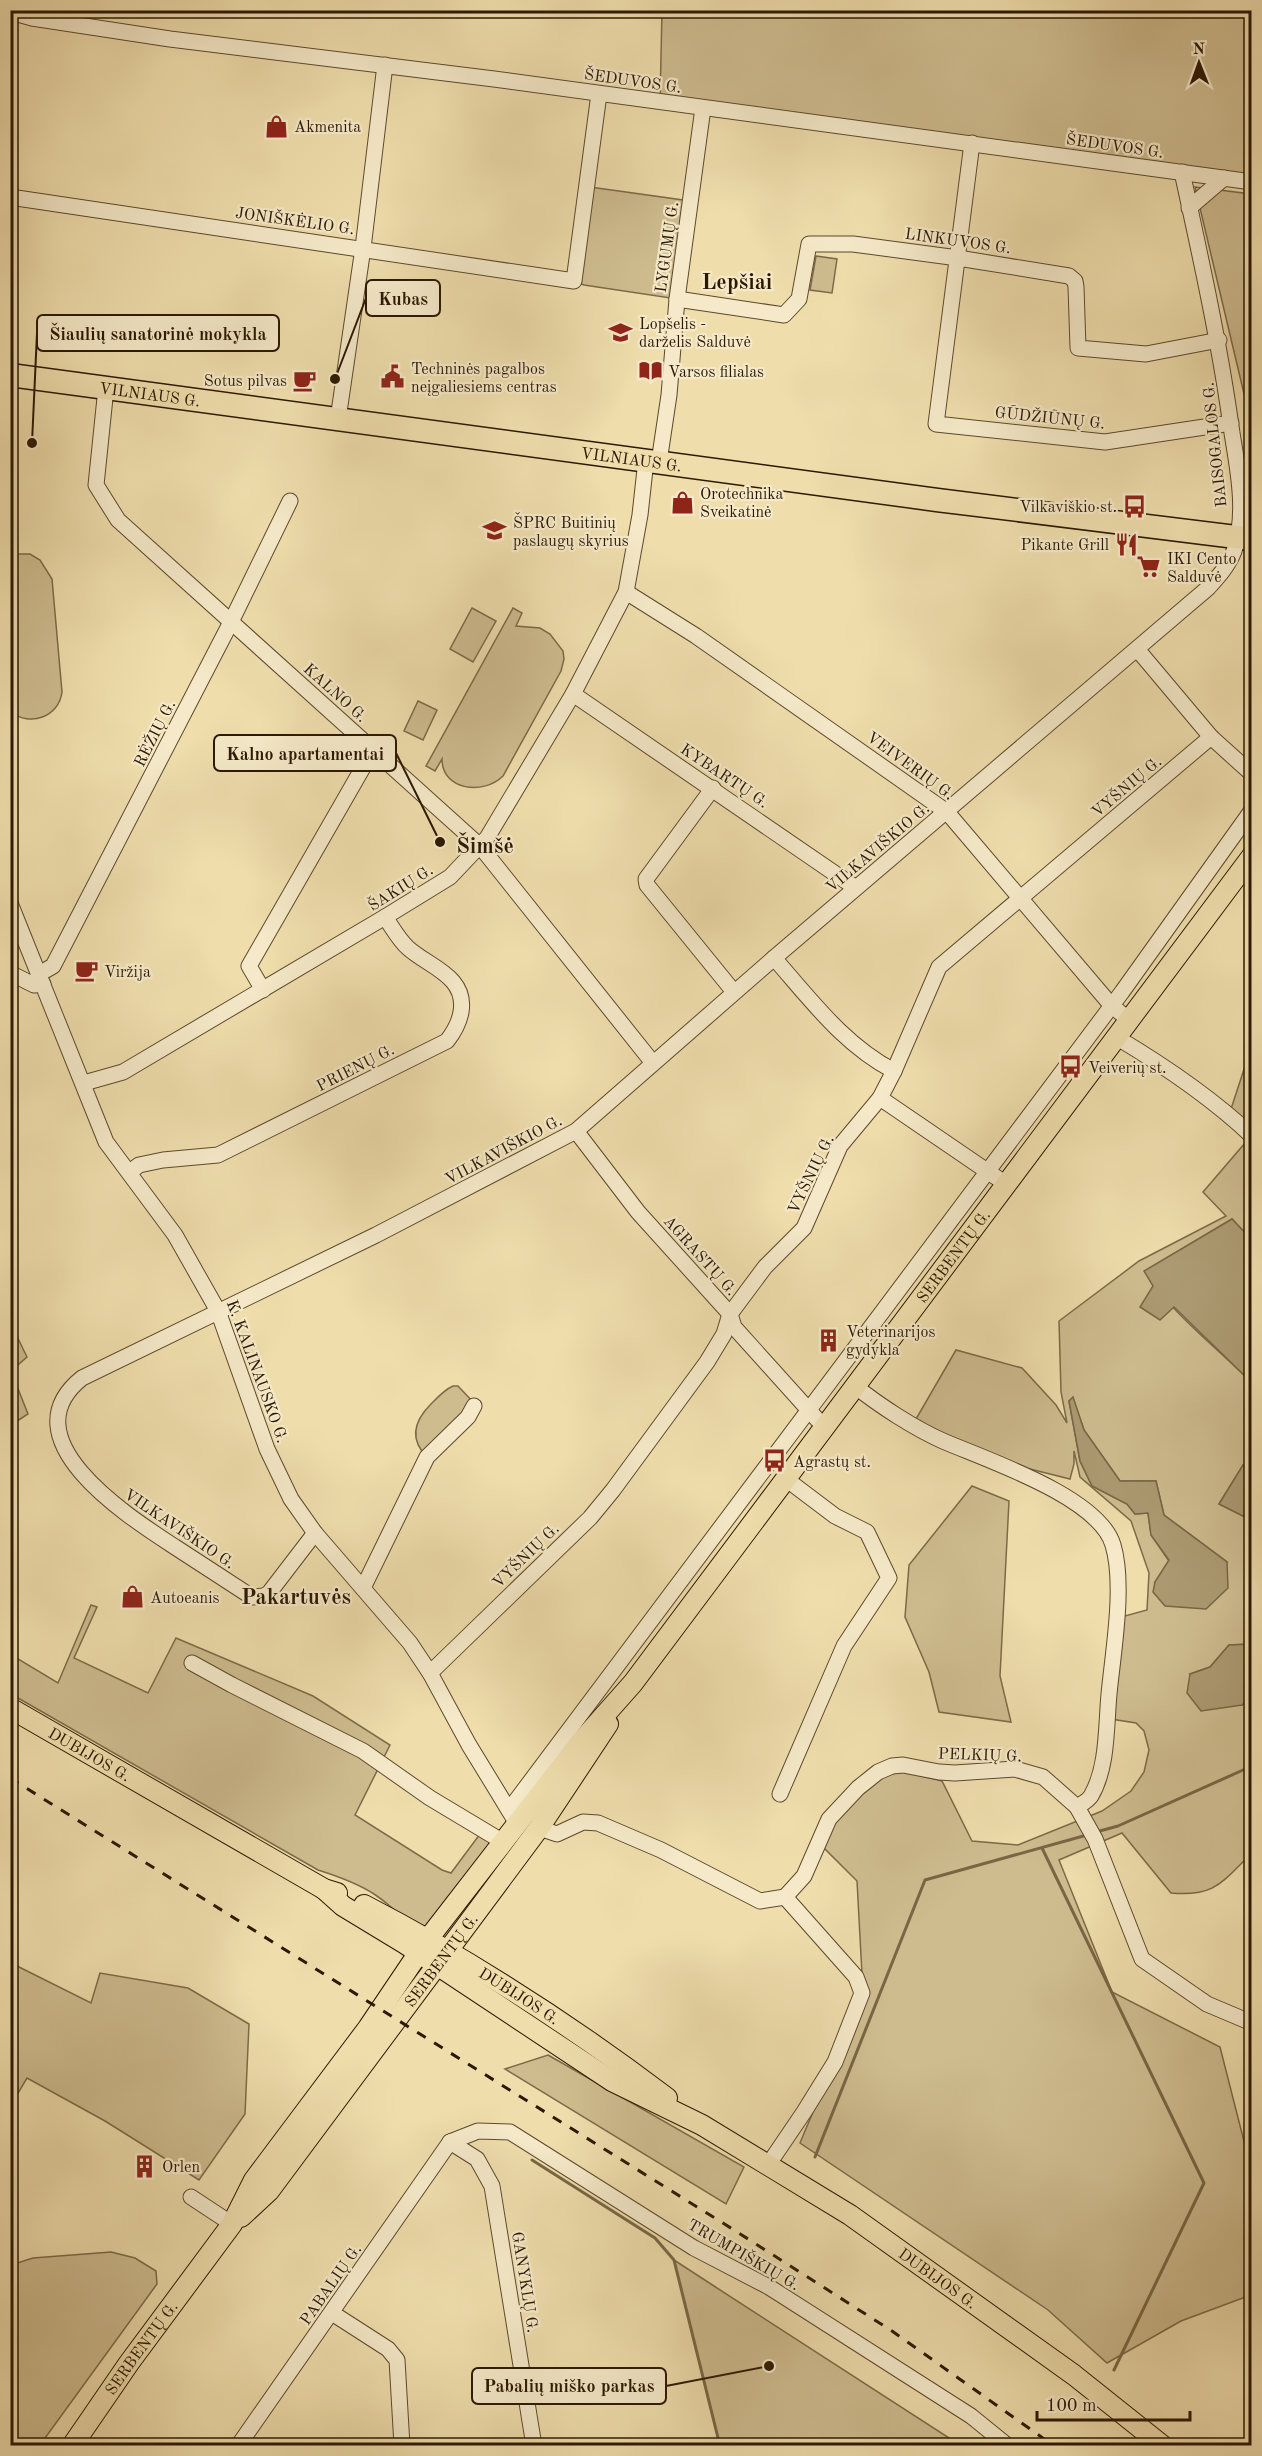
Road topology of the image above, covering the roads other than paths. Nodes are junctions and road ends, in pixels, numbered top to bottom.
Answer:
1 (11, 11) edge
2 (385, 65) junction
3 (599, 93) junction
4 (703, 108) junction
5 (972, 143) junction
6 (1182, 172) junction
7 (1224, 178) junction
8 (1251, 182) edge
9 (10, 197) edge
10 (1189, 208) junction
11 (363, 248) junction
12 (958, 258) junction
13 (677, 299) junction
14 (1219, 340) junction
15 (10, 375) edge
16 (106, 388) junction
17 (338, 419) junction
18 (1231, 423) junction
19 (653, 461) junction
20 (290, 501) dead end
21 (1244, 538) edge
22 (626, 592) junction
23 (231, 622) junction
24 (1137, 649) junction
25 (573, 694) junction
26 (1211, 737) junction
27 (373, 750) junction
28 (1251, 774) edge
29 (713, 788) junction
30 (1251, 810) edge
31 (947, 812) junction
32 (480, 846) junction
33 (1251, 855) edge
34 (856, 888) junction
35 (1019, 899) junction
36 (10, 903) edge
37 (386, 917) junction
38 (774, 958) junction
39 (10, 973) edge
40 (41, 979) junction
41 (263, 990) junction
42 (734, 992) junction
43 (1111, 1005) junction
44 (1129, 1020) junction
45 (1116, 1037) junction
46 (653, 1063) junction
47 (894, 1071) junction
48 (84, 1083) junction
49 (880, 1098) junction
50 (576, 1131) junction
51 (1251, 1136) edge
52 (987, 1170) junction
53 (130, 1172) junction
54 (1006, 1184) junction
55 (218, 1311) junction
56 (730, 1314) junction
57 (855, 1386) junction
58 (474, 1406) dead end
59 (808, 1411) junction
60 (824, 1427) junction
61 (786, 1479) junction
62 (315, 1533) junction
63 (363, 1588) junction
64 (192, 1662) dead end
65 (430, 1673) junction
66 (633, 1683) junction
67 (10, 1708) edge
68 (780, 1794) dead end
69 (1077, 1807) junction
70 (514, 1817) junction
71 (539, 1828) junction
72 (505, 1843) junction
73 (785, 1897) junction
74 (423, 1946) junction
75 (442, 1957) junction
76 (1251, 2023) edge
77 (450, 2142) junction
78 (768, 2165) junction
79 (191, 2197) dead end
80 (232, 2224) junction
81 (332, 2313) junction
82 (72, 2445) edge
83 (238, 2445) edge
84 (402, 2445) edge
85 (534, 2445) edge
86 (1008, 2445) edge
87 (1163, 2445) edge

1 - 2 street, ŠEDUVOS G.
2 - 3 street, ŠEDUVOS G.
2 - 11 street
3 - 4 street, ŠEDUVOS G.
3 - 11 street, JONIŠKĖLIO G.
4 - 5 street, ŠEDUVOS G.
4 - 13 street, LYGUMŲ G.
5 - 6 street, ŠEDUVOS G.
5 - 12 street
6 - 7 street, ŠEDUVOS G.
6 - 10 street, BAISOGALOS G.
7 - 8 street, ŠEDUVOS G.
7 - 10 street
9 - 11 street, JONIŠKĖLIO G.
10 - 14 street, BAISOGALOS G.
11 - 17 street
12 - 13 street, LINKUVOS G.
12 - 14 street, LINKUVOS G.
12 - 18 street, GŪDŽIŪNŲ G.
13 - 19 street, LYGUMŲ G.
14 - 18 street, BAISOGALOS G.
15 - 16 highway, VILNIAUS G.
16 - 17 highway, VILNIAUS G.
16 - 23 street, KALNO G.
17 - 19 highway, VILNIAUS G.
18 - 21 street, BAISOGALOS G.
19 - 21 highway, VILNIAUS G.
19 - 22 street, ŠAKIŲ G.
20 - 23 street, RĖŽIŲ G.
21 - 24 street, VILKAVIŠKIO G.
22 - 25 street, ŠAKIŲ G.
22 - 31 street, VEIVERIŲ G.
23 - 27 street, KALNO G.
23 - 40 street, RĖŽIŲ G.
24 - 26 street
24 - 31 street, VILKAVIŠKIO G.
25 - 29 street, KYBARTŲ G.
25 - 32 street, ŠAKIŲ G.
26 - 28 street
26 - 35 street, VYŠNIŲ G.
27 - 32 street, KALNO G.
27 - 41 street
29 - 34 street, KYBARTŲ G.
29 - 42 street
30 - 43 street
31 - 34 street, VILKAVIŠKIO G.
31 - 35 street, VEIVERIŲ G.
32 - 37 street, ŠAKIŲ G.
32 - 46 street, KALNO G.
33 - 44 main road, SERBENTŲ G.
34 - 38 street, VILKAVIŠKIO G.
35 - 43 street, VEIVERIŲ G.
35 - 47 street, VYŠNIŲ G.
36 - 40 street, K. KALINAUSKO G.
37 - 41 street, ŠAKIŲ G.
37 - 53 street, PRIENŲ G.
38 - 42 street, VILKAVIŠKIO G.
38 - 47 street
39 - 40 street
40 - 48 street, K. KALINAUSKO G.
41 - 48 street, ŠAKIŲ G.
42 - 46 street, VILKAVIŠKIO G.
43 - 44 street, VEIVERIŲ G.
43 - 52 street
44 - 45 main road, SERBENTŲ G.
45 - 51 street
45 - 54 main road, SERBENTŲ G.
46 - 50 street, VILKAVIŠKIO G.
47 - 49 street, VYŠNIŲ G.
48 - 53 street, K. KALINAUSKO G.
49 - 52 street
49 - 56 street, VYŠNIŲ G.
50 - 55 street, VILKAVIŠKIO G.
50 - 56 street, AGRASTŲ G.
52 - 54 street
52 - 59 street
53 - 55 street, K. KALINAUSKO G.
54 - 57 main road, SERBENTŲ G.
55 - 62 street, K. KALINAUSKO G.
55 - 62 street, VILKAVIŠKIO G.
56 - 59 street, AGRASTŲ G.
56 - 65 street, VYŠNIŲ G.
57 - 60 main road, SERBENTŲ G.
57 - 69 street
58 - 63 street
59 - 60 street, AGRASTŲ G.
59 - 70 street
60 - 61 main road, SERBENTŲ G.
61 - 66 main road, SERBENTŲ G.
61 - 68 street
62 - 63 street, K. KALINAUSKO G.
63 - 65 street, K. KALINAUSKO G.
64 - 72 street
65 - 70 street, K. KALINAUSKO G.
66 - 70 main road, SERBENTŲ G.
66 - 71 main road, SERBENTŲ G.
67 - 74 main road, DUBIJOS G.
69 - 73 street, PELKIŲ G.
69 - 76 street, PELKIŲ G.
70 - 72 main road, SERBENTŲ G.
71 - 73 street
71 - 75 main road, SERBENTŲ G.
72 - 74 main road, SERBENTŲ G.
73 - 78 street
74 - 75 main road, DUBIJOS G.
74 - 80 main road, SERBENTŲ G.
75 - 78 main road, DUBIJOS G.
75 - 80 main road, SERBENTŲ G.
77 - 81 street, PABALIŲ G.
77 - 85 street, GANYKLŲ G.
77 - 86 street, TRUMPIŠKIŲ G.
78 - 87 main road, DUBIJOS G.
79 - 80 street
80 - 82 main road, SERBENTŲ G.
81 - 83 street, PABALIŲ G.
81 - 84 street

